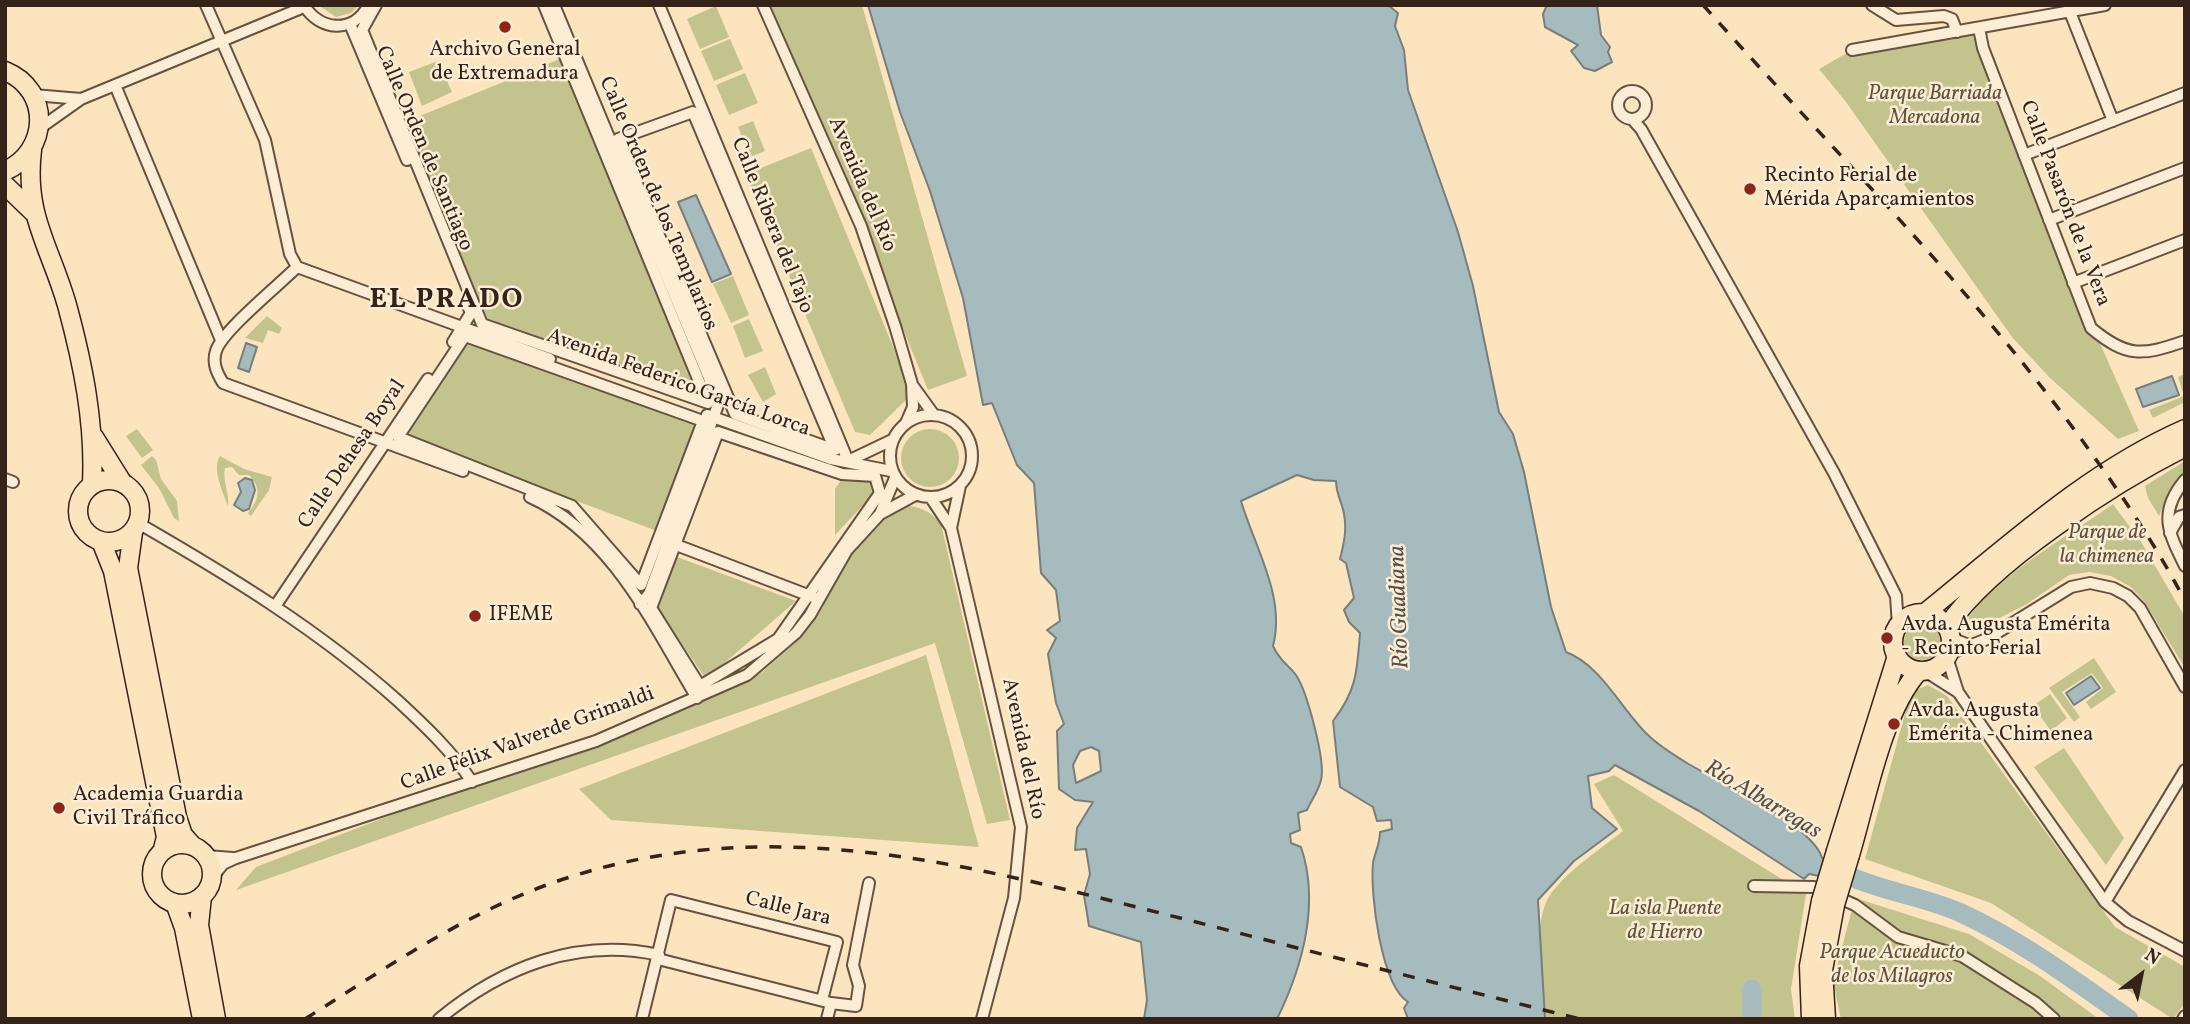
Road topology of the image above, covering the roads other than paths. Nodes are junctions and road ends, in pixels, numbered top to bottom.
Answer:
1 (206, 5) edge
2 (368, 5) edge
3 (376, 5) edge
4 (544, 5) edge
5 (554, 5) edge
6 (659, 5) edge
7 (763, 5) edge
8 (1872, 5) edge
9 (2105, 5) edge
10 (304, 6) edge
11 (2070, 12) junction
12 (350, 24) junction
13 (1979, 28) junction
14 (1957, 32) junction
15 (220, 42) junction
16 (1852, 50) dead end
17 (5, 71) edge
18 (115, 85) junction
19 (2185, 93) edge
20 (34, 95) junction
21 (81, 99) junction
22 (699, 102) junction
23 (1632, 119) dead end
24 (2113, 121) junction
25 (40, 128) junction
26 (614, 138) junction
27 (32, 150) junction
28 (2024, 155) junction
29 (2185, 168) edge
30 (5, 171) edge
31 (5, 185) edge
32 (33, 212) junction
33 (2049, 220) junction
34 (2185, 240) edge
35 (297, 267) junction
36 (2073, 283) junction
37 (463, 327) junction
38 (221, 340) junction
39 (2185, 341) edge
40 (912, 384) junction
41 (934, 415) junction
42 (713, 417) junction
43 (906, 423) junction
44 (2185, 429) edge
45 (94, 437) junction
46 (892, 440) junction
47 (385, 442) junction
48 (2185, 447) edge
49 (848, 461) junction
50 (893, 474) junction
51 (2185, 480) edge
52 (122, 482) junction
53 (92, 484) junction
54 (960, 486) junction
55 (915, 495) junction
56 (931, 498) junction
57 (870, 507) junction
58 (880, 514) junction
59 (2185, 515) edge
60 (135, 527) junction
61 (951, 528) junction
62 (2170, 533) junction
63 (101, 541) junction
64 (667, 542) junction
65 (2185, 565) edge
66 (814, 598) junction
67 (640, 604) junction
68 (276, 605) junction
69 (1925, 613) junction
70 (1898, 626) junction
71 (1949, 644) junction
72 (1896, 656) junction
73 (1922, 671) junction
74 (2185, 687) edge
75 (1958, 692) junction
76 (697, 698) junction
77 (2185, 770) edge
78 (472, 782) junction
79 (163, 849) junction
80 (199, 850) junction
81 (1843, 853) junction
82 (236, 858) junction
83 (212, 878) junction
84 (869, 883) dead end
85 (1754, 886) dead end
86 (202, 896) junction
87 (2105, 902) junction
88 (175, 903) junction
89 (1828, 903) junction
90 (2185, 951) edge
91 (659, 957) junction
92 (826, 1002) junction
93 (202, 1019) edge
94 (216, 1019) edge
95 (439, 1019) edge
96 (642, 1019) edge
97 (827, 1019) edge
98 (982, 1019) edge
99 (1811, 1019) edge
100 (1826, 1019) edge
101 (2054, 1019) edge

1 - 15 street
2 - 12 street
3 - 4 street
5 - 26 street, Calle Orden de los Templarios
6 - 22 street, Calle Ribera del Tajo
7 - 40 street, Avenida del Río
8 - 14 street
9 - 11 street
10 - 12 street
10 - 15 street
11 - 13 street
11 - 24 street
12 - 37 street, Calle Orden de Santiago
13 - 14 street
13 - 28 street, Calle Pasarón de la Vera
14 - 16 street
15 - 18 street
15 - 35 street
17 - 20 main road
18 - 21 street
18 - 38 street
19 - 24 street
20 - 21 street
20 - 25 main road
21 - 25 street
22 - 26 street
22 - 49 street, Calle Ribera del Tajo
23 - 70 street
24 - 28 street
25 - 27 main road
26 - 26 street
26 - 42 street, Calle Orden de los Templarios
27 - 30 main road
27 - 32 main road
28 - 33 street, Calle Pasarón de la Vera
29 - 33 street
31 - 32 main road
32 - 45 main road
33 - 36 street, Calle Pasarón de la Vera
34 - 36 street
35 - 37 street, Avenida Federico García Lorca
35 - 38 street
36 - 39 street, Calle Pasarón de la Vera
37 - 42 street, Avenida Federico García Lorca
37 - 47 street, Calle Dehesa Boyal
38 - 47 street
40 - 41 street, Avenida del Río
40 - 43 street, Avenida del Río
41 - 43 street
41 - 54 street
42 - 49 street, Avenida Federico García Lorca
42 - 64 street
43 - 46 street
44 - 69 main road
45 - 52 main road
45 - 53 main road
46 - 49 street
46 - 50 street
47 - 67 street
47 - 68 street, Calle Dehesa Boyal
48 - 71 main road
49 - 50 street, Avenida Federico García Lorca
50 - 55 street
50 - 58 street, Calle Félix Valverde Grimaldi
51 - 62 street
52 - 53 main road
52 - 60 main road
53 - 63 main road
54 - 56 street
54 - 61 street, Avenida del Río
55 - 56 street
55 - 58 street, Calle Félix Valverde Grimaldi
56 - 61 street, Avenida del Río
57 - 58 street
57 - 64 street
57 - 66 street
58 - 66 street, Calle Félix Valverde Grimaldi
59 - 62 street
60 - 63 main road
60 - 68 street
60 - 80 main road
61 - 98 street, Avenida del Río
62 - 65 street
63 - 79 main road
64 - 64 street
64 - 66 street
64 - 66 street
64 - 67 street
66 - 76 street, Calle Félix Valverde Grimaldi
67 - 76 street
68 - 78 street
69 - 70 main road
69 - 71 main road
70 - 72 main road
71 - 73 main road
71 - 74 street
71 - 75 street
72 - 73 main road
72 - 81 main road
73 - 75 street
73 - 81 main road
75 - 87 street
76 - 78 street, Calle Félix Valverde Grimaldi
77 - 87 street
78 - 82 street, Calle Félix Valverde Grimaldi
79 - 80 main road
79 - 88 main road
80 - 82 street, Calle Félix Valverde Grimaldi
80 - 83 main road
81 - 89 main road, bridge
82 - 83 street, Calle Félix Valverde Grimaldi
83 - 86 main road
84 - 92 street
85 - 101 street
86 - 88 main road
86 - 94 main road
87 - 90 street
88 - 93 main road
89 - 99 main road
89 - 100 main road
91 - 92 street
91 - 92 street, Calle Jara
91 - 95 street
91 - 96 street
92 - 97 street

